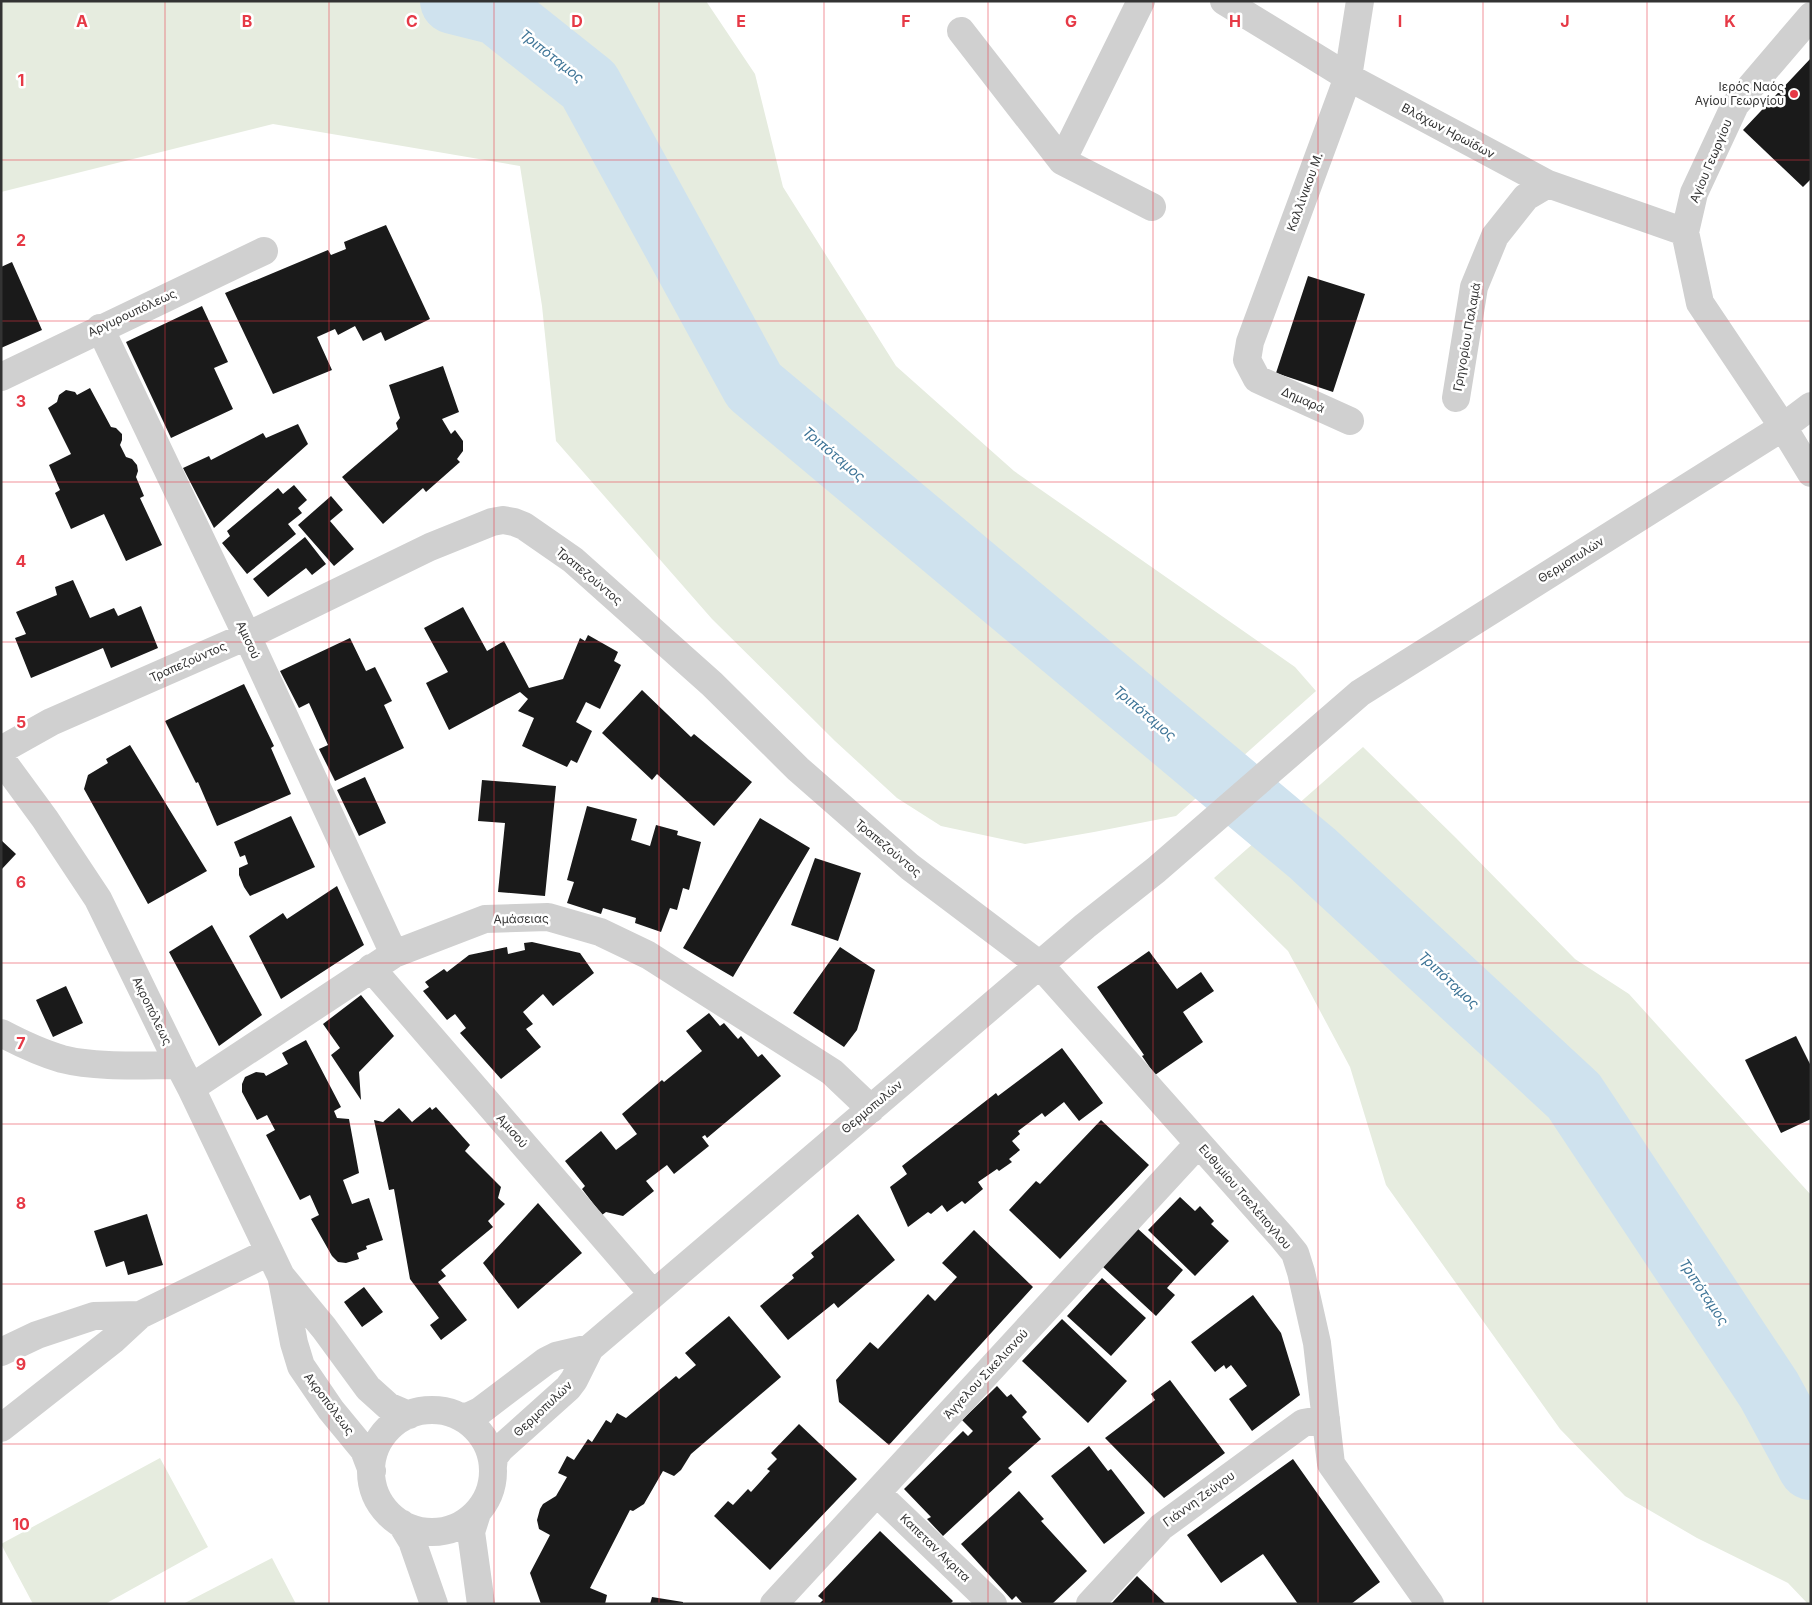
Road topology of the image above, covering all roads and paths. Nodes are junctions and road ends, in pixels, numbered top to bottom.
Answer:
1 (1141, 1) edge
2 (1224, 1) edge
3 (1360, 1) edge
4 (1811, 16) edge
5 (961, 31) dead end
6 (1348, 77) junction
7 (1062, 161) junction
8 (1548, 184) junction
9 (1152, 207) dead end
10 (1685, 232) junction
11 (264, 251) dead end
12 (100, 328) junction
13 (1, 377) edge
14 (1257, 379) joint
15 (1456, 398) dead end
16 (1811, 406) edge
17 (1350, 421) dead end
18 (1783, 427) junction
19 (1811, 473) edge
20 (247, 636) junction
21 (1, 750) edge
22 (1, 759) edge
23 (394, 954) junction
24 (1040, 965) junction
25 (371, 968) junction
26 (1, 1033) edge
27 (185, 1077) junction
28 (871, 1109) junction
29 (1198, 1144) junction
30 (275, 1264) junction
31 (653, 1294) junction
32 (140, 1315) junction
33 (590, 1348) junction
34 (1, 1352) edge
35 (409, 1415) junction
36 (460, 1416) junction
37 (1326, 1420) junction
38 (1, 1428) edge
39 (493, 1466) junction
40 (372, 1471) junction
41 (877, 1493) junction
42 (477, 1513) junction
43 (401, 1523) junction
44 (434, 1604) edge
45 (481, 1604) edge
46 (774, 1604) edge
47 (993, 1604) edge
48 (1090, 1604) edge
49 (1430, 1604) edge

1 - 7 street
2 - 6 street, Βλάχων Ηρωίδων
3 - 6 street, Καλλίνικου Μ.
4 - 10 street, Αγίου Γεωργίου
5 - 7 street
6 - 8 street, Βλάχων Ηρωίδων
6 - 14 street, Καλλίνικου Μ.
7 - 9 street
8 - 10 street, Βλάχων Ηρωίδων
8 - 15 street, Γρηγορίου Παλαμά
10 - 18 street, Αγίου Γεωργίου
11 - 12 street, Αργυρουπόλεως
12 - 13 street, Αργυρουπόλεως
12 - 20 street, Αμισού
14 - 17 street, Δημαρά
16 - 18 street, Θερμοπυλών
18 - 19 street, Αγίου Γεωργίου
18 - 24 street, Θερμοπυλών
20 - 21 street, Τραπεζούντος
20 - 23 street, Αμισού
20 - 24 street, Τραπεζούντος
22 - 27 street, Ακροπόλεως
23 - 25 street, Αμάσειας
23 - 28 street, Αμάσειας
24 - 28 street, Θερμοπυλών
24 - 29 street, Ευθυμίου Τσελέπογλου
25 - 27 street, Αμάσειας
25 - 31 street, Αμισού
26 - 27 street
27 - 30 street, Ακροπόλεως
28 - 31 street, Θερμοπυλών
29 - 37 street, Ευθυμίου Τσελέπογλου
29 - 41 street, Άγγελου Σικελιανού
30 - 32 street
30 - 35 street, Ακροπόλεως
30 - 40 street, Ακροπόλεως
31 - 33 street, Θερμοπυλών
32 - 34 street
32 - 38 street
33 - 36 street, Θερμοπυλών
33 - 39 street, Θερμοπυλών
35 - 36 street
35 - 40 street
36 - 39 street
37 - 48 street, Γιάννη Ζεύγου
37 - 49 street, Ευθυμίου Τσελέπογλου
39 - 42 street
40 - 43 street
41 - 46 street, Άγγελου Σικελιανού
41 - 47 street, Καπεταν Ακριτα
42 - 43 street
42 - 45 street
43 - 44 street

